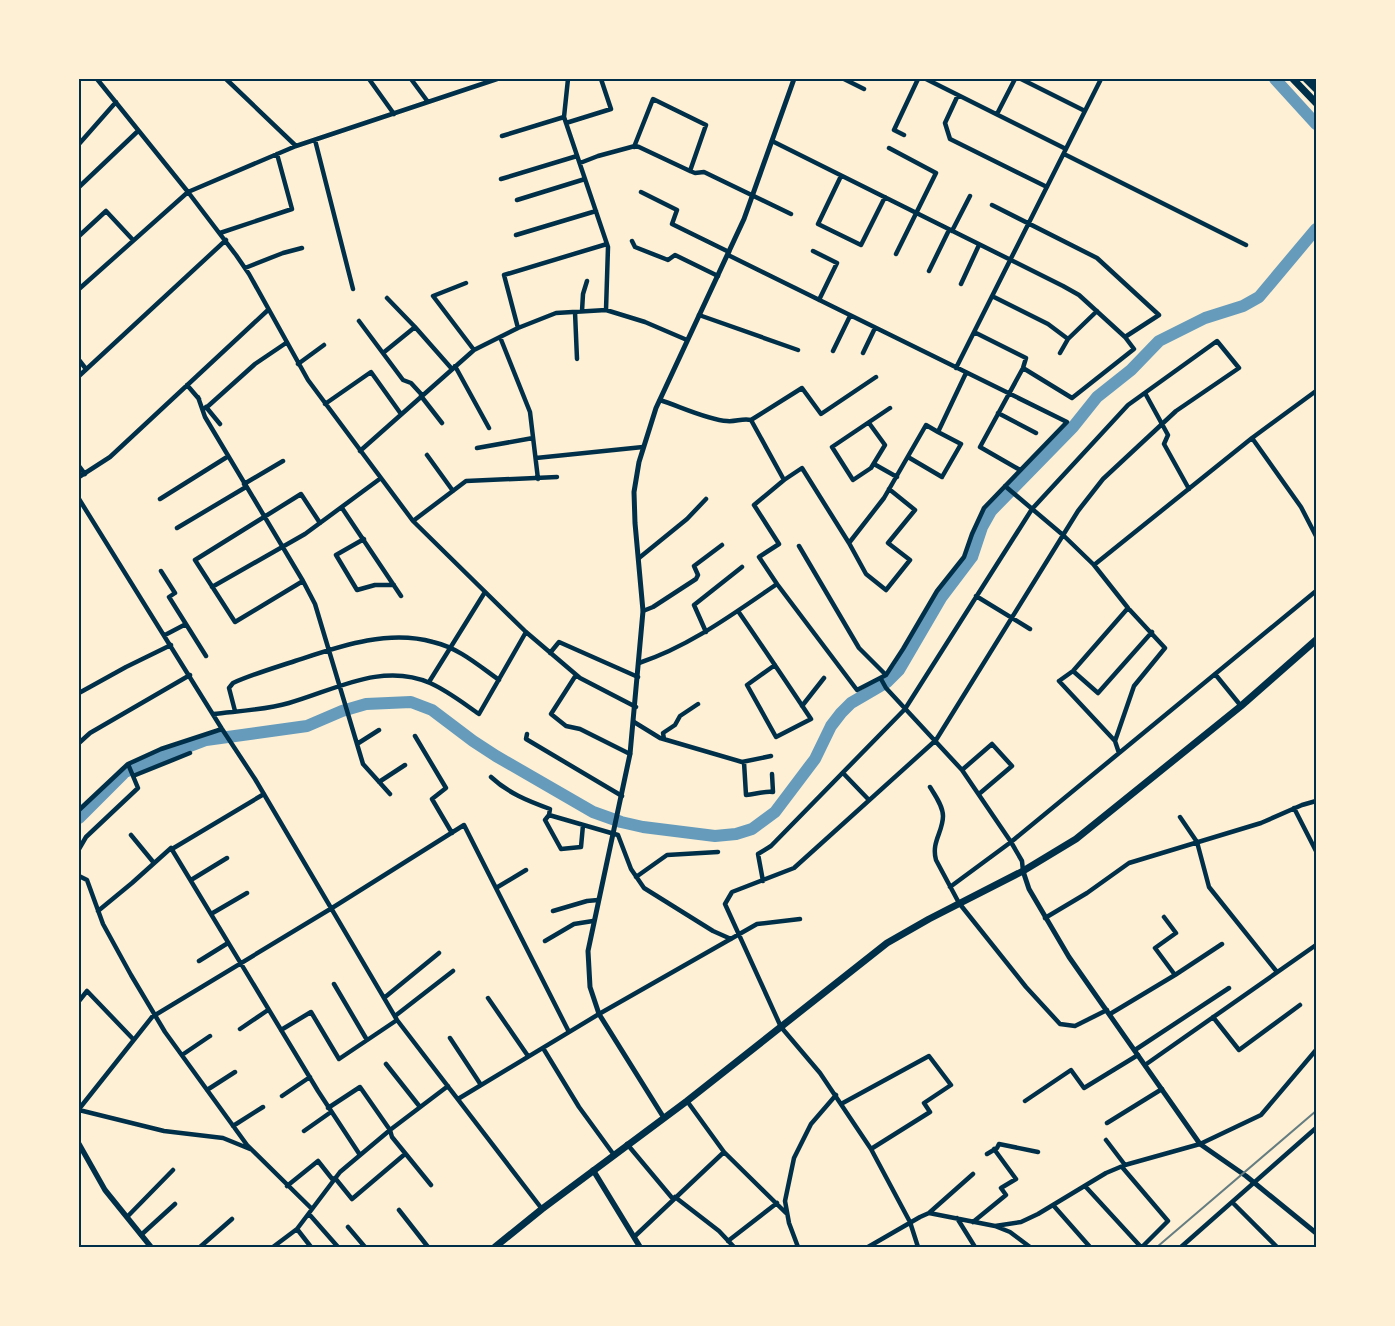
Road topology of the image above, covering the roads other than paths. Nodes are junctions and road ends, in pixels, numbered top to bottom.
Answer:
1 (98, 79) edge
2 (226, 79) edge
3 (369, 79) edge
4 (411, 79) edge
5 (497, 79) edge
6 (568, 79) edge
7 (601, 79) edge
8 (794, 79) edge
9 (844, 79) edge
10 (918, 79) edge
11 (926, 79) edge
12 (1015, 79) edge
13 (1021, 79) edge
14 (1102, 79) edge
15 (1293, 79) edge
16 (1306, 79) edge
17 (1313, 79) edge
18 (483, 81) edge
19 (1316, 82) edge
20 (864, 89) dead end
21 (1316, 89) edge
22 (958, 95) junction
23 (116, 102) junction
24 (428, 102) junction
25 (1316, 103) edge
26 (1085, 111) junction
27 (394, 114) junction
28 (996, 114) junction
29 (564, 117) junction
30 (566, 123) junction
31 (138, 131) junction
32 (502, 136) dead end
33 (904, 136) dead end
34 (315, 140) junction
35 (772, 142) junction
36 (79, 144) edge
37 (296, 146) junction
38 (634, 147) junction
39 (889, 148) dead end
40 (1065, 152) junction
41 (277, 154) junction
42 (577, 156) junction
43 (580, 163) junction
44 (690, 172) junction
45 (841, 176) junction
46 (501, 179) dead end
47 (585, 179) junction
48 (79, 187) edge
49 (1047, 187) junction
50 (188, 192) junction
51 (640, 192) dead end
52 (752, 196) junction
53 (970, 196) dead end
54 (885, 197) junction
55 (517, 200) dead end
56 (992, 205) dead end
57 (596, 211) junction
58 (791, 214) dead end
59 (917, 214) junction
60 (1028, 224) junction
61 (951, 230) junction
62 (220, 233) junction
63 (79, 236) edge
64 (516, 236) dead end
65 (133, 240) junction
66 (226, 240) junction
67 (632, 241) dead end
68 (607, 244) junction
69 (979, 245) junction
70 (1246, 245) dead end
71 (302, 248) dead end
72 (813, 251) dead end
73 (729, 253) junction
74 (896, 254) dead end
75 (1010, 260) junction
76 (245, 268) junction
77 (929, 270) dead end
78 (718, 276) junction
79 (587, 281) dead end
80 (466, 283) dead end
81 (961, 284) dead end
82 (79, 289) edge
83 (353, 290) dead end
84 (992, 296) junction
85 (387, 298) dead end
86 (819, 300) junction
87 (268, 310) junction
88 (606, 310) junction
89 (582, 311) junction
90 (1097, 311) junction
91 (575, 312) junction
92 (699, 315) junction
93 (850, 316) junction
94 (359, 321) dead end
95 (415, 327) junction
96 (518, 328) junction
97 (875, 328) junction
98 (974, 332) junction
99 (1125, 336) junction
100 (500, 337) junction
101 (1068, 339) junction
102 (687, 340) junction
103 (286, 343) junction
104 (324, 345) dead end
105 (474, 350) junction
106 (798, 350) dead end
107 (833, 351) dead end
108 (383, 353) junction
109 (863, 353) dead end
110 (1060, 353) dead end
111 (577, 359) dead end
112 (79, 360) edge
113 (298, 364) junction
114 (453, 367) junction
115 (956, 368) junction
116 (1023, 368) junction
117 (86, 369) junction
118 (966, 373) junction
119 (79, 376) edge
120 (876, 377) dead end
121 (187, 385) junction
122 (1316, 391) edge
123 (1008, 393) junction
124 (1145, 394) junction
125 (421, 396) junction
126 (198, 397) junction
127 (660, 400) junction
128 (325, 404) junction
129 (206, 408) junction
130 (890, 408) dead end
131 (998, 413) junction
132 (401, 414) junction
133 (750, 420) junction
134 (442, 423) dead end
135 (869, 423) junction
136 (220, 424) dead end
137 (1163, 424) junction
138 (489, 428) dead end
139 (938, 432) junction
140 (1036, 432) dead end
141 (533, 438) junction
142 (1252, 438) junction
143 (644, 447) junction
144 (477, 448) dead end
145 (360, 451) junction
146 (426, 455) dead end
147 (228, 457) junction
148 (908, 457) junction
149 (536, 458) junction
150 (283, 461) dead end
151 (874, 464) junction
152 (79, 466) edge
153 (1020, 470) junction
154 (85, 474) junction
155 (79, 477) edge
156 (557, 477) dead end
157 (897, 477) junction
158 (381, 478) junction
159 (538, 479) junction
160 (784, 480) junction
161 (245, 485) junction
162 (1006, 487) junction
163 (1190, 489) junction
164 (890, 490) junction
165 (453, 491) junction
166 (79, 499) edge
167 (160, 499) dead end
168 (706, 499) dead end
169 (342, 508) junction
170 (1032, 509) junction
171 (264, 517) junction
172 (413, 521) junction
173 (320, 523) junction
174 (177, 528) dead end
175 (1063, 535) junction
176 (1316, 536) edge
177 (364, 539) junction
178 (849, 543) junction
179 (722, 545) dead end
180 (799, 546) dead end
181 (282, 547) junction
182 (639, 558) junction
183 (1094, 565) junction
184 (742, 567) dead end
185 (161, 571) dead end
186 (303, 582) junction
187 (777, 584) junction
188 (394, 585) junction
189 (212, 587) junction
190 (1316, 591) edge
191 (485, 592) junction
192 (401, 596) dead end
193 (976, 596) junction
194 (1128, 608) junction
195 (738, 610) junction
196 (643, 611) junction
197 (1013, 618) junction
198 (186, 624) junction
199 (1030, 629) dead end
200 (526, 632) junction
201 (706, 632) junction
202 (1152, 632) junction
203 (165, 636) junction
204 (1316, 640) edge
205 (171, 645) junction
206 (450, 648) junction
207 (329, 650) junction
208 (550, 653) junction
209 (206, 656) dead end
210 (639, 663) junction
211 (775, 665) junction
212 (1073, 671) junction
213 (1215, 674) junction
214 (190, 675) junction
215 (576, 675) junction
216 (886, 675) junction
217 (638, 677) junction
218 (824, 678) dead end
219 (499, 680) junction
220 (881, 680) junction
221 (429, 682) junction
222 (340, 686) junction
223 (79, 693) edge
224 (698, 704) dead end
225 (802, 706) junction
226 (1241, 706) junction
227 (636, 707) junction
228 (905, 710) junction
229 (235, 711) junction
230 (213, 714) junction
231 (634, 722) junction
232 (379, 730) dead end
233 (224, 731) junction
234 (526, 734) dead end
235 (415, 736) dead end
236 (664, 739) junction
237 (936, 740) junction
238 (1115, 741) junction
239 (79, 743) edge
240 (357, 744) junction
241 (190, 752) dead end
242 (1119, 753) junction
243 (630, 754) junction
244 (771, 756) dead end
245 (744, 762) junction
246 (405, 765) dead end
247 (130, 770) junction
248 (962, 770) junction
249 (843, 773) junction
250 (772, 774) dead end
251 (491, 777) dead end
252 (379, 782) junction
253 (930, 787) dead end
254 (264, 794) junction
255 (390, 794) dead end
256 (978, 794) junction
257 (622, 796) junction
258 (79, 800) edge
259 (869, 800) junction
260 (1316, 801) edge
261 (85, 804) junction
262 (1294, 808) junction
263 (79, 810) edge
264 (550, 815) junction
265 (1180, 817) dead end
266 (583, 825) junction
267 (452, 833) junction
268 (613, 833) junction
269 (131, 834) dead end
270 (1011, 842) junction
271 (1197, 842) junction
272 (79, 849) edge
273 (172, 849) junction
274 (1316, 851) edge
275 (718, 852) dead end
276 (227, 858) dead end
277 (154, 863) junction
278 (526, 870) dead end
279 (1023, 871) junction
280 (79, 876) edge
281 (636, 877) junction
282 (191, 880) junction
283 (763, 881) junction
284 (950, 887) junction
285 (496, 888) junction
286 (247, 893) dead end
287 (598, 900) junction
288 (959, 903) junction
289 (332, 908) junction
290 (98, 910) junction
291 (553, 911) dead end
292 (211, 914) junction
293 (1164, 917) dead end
294 (1045, 918) junction
295 (800, 919) dead end
296 (593, 921) junction
297 (740, 934) junction
298 (731, 939) junction
299 (544, 941) dead end
300 (228, 943) junction
301 (1222, 944) dead end
302 (1316, 945) edge
303 (439, 954) dead end
304 (199, 962) dead end
305 (241, 964) junction
306 (453, 971) dead end
307 (1277, 972) junction
308 (1175, 975) junction
309 (334, 984) dead end
310 (1229, 988) dead end
311 (384, 998) junction
312 (488, 998) dead end
313 (79, 1001) edge
314 (1300, 1004) dead end
315 (268, 1010) junction
316 (1108, 1012) junction
317 (600, 1014) junction
318 (155, 1015) junction
319 (1213, 1017) junction
320 (396, 1018) junction
321 (781, 1026) junction
322 (240, 1029) dead end
323 (281, 1030) junction
324 (569, 1032) junction
325 (210, 1036) dead end
326 (450, 1038) dead end
327 (134, 1040) junction
328 (367, 1040) junction
329 (543, 1048) junction
330 (1316, 1050) edge
331 (1136, 1053) junction
332 (182, 1055) junction
333 (528, 1056) junction
334 (386, 1064) dead end
335 (1145, 1065) junction
336 (235, 1072) dead end
337 (310, 1078) junction
338 (481, 1085) junction
339 (448, 1086) junction
340 (1162, 1089) junction
341 (207, 1090) junction
342 (836, 1094) junction
343 (282, 1096) dead end
344 (458, 1099) junction
345 (687, 1101) junction
346 (1025, 1102) dead end
347 (841, 1104) junction
348 (263, 1107) dead end
349 (420, 1107) junction
350 (79, 1110) edge
351 (330, 1110) junction
352 (664, 1118) junction
353 (1107, 1122) dead end
354 (233, 1126) junction
355 (1316, 1128) edge
356 (390, 1130) junction
357 (304, 1131) dead end
358 (1106, 1140) dead end
359 (79, 1144) edge
360 (627, 1144) junction
361 (1200, 1144) junction
362 (871, 1149) junction
363 (994, 1149) junction
364 (251, 1150) junction
365 (724, 1152) junction
366 (1038, 1152) dead end
367 (405, 1154) junction
368 (987, 1154) dead end
369 (360, 1155) junction
370 (614, 1155) junction
371 (1123, 1166) junction
372 (173, 1170) dead end
373 (593, 1170) junction
374 (973, 1174) dead end
375 (334, 1179) junction
376 (1253, 1183) junction
377 (430, 1185) dead end
378 (287, 1186) junction
379 (1085, 1186) junction
380 (674, 1198) junction
381 (1232, 1202) junction
382 (777, 1203) junction
383 (175, 1204) dead end
384 (1053, 1205) junction
385 (542, 1209) junction
386 (399, 1210) dead end
387 (310, 1211) junction
388 (786, 1213) junction
389 (929, 1213) junction
390 (127, 1217) junction
391 (956, 1218) junction
392 (232, 1219) dead end
393 (910, 1222) junction
394 (973, 1222) junction
395 (995, 1226) junction
396 (348, 1227) dead end
397 (297, 1228) junction
398 (1316, 1233) edge
399 (141, 1235) junction
400 (634, 1237) junction
401 (728, 1241) junction
402 (879, 1245) edge
403 (151, 1247) edge
404 (200, 1247) edge
405 (275, 1247) edge
406 (311, 1247) edge
407 (338, 1247) edge
408 (366, 1247) edge
409 (428, 1247) edge
410 (495, 1247) edge
411 (640, 1247) edge
412 (734, 1247) edge
413 (798, 1247) edge
414 (868, 1247) edge
415 (918, 1247) edge
416 (975, 1247) edge
417 (1030, 1247) edge
418 (1090, 1247) edge
419 (1141, 1247) edge
420 (1181, 1247) edge
421 (1277, 1247) edge

1 - 23 street
2 - 37 street
3 - 27 street
4 - 24 street
5 - 18 street
6 - 29 street
7 - 30 street
8 - 35 street
9 - 20 street
10 - 33 street
11 - 22 street
12 - 28 street
13 - 26 street
14 - 26 street
15 - 25 highway
16 - 21 highway
17 - 19 street
18 - 24 street
22 - 28 street
22 - 49 street
23 - 31 street
23 - 36 street
24 - 27 street
26 - 40 street
27 - 34 street
28 - 40 street
29 - 30 street
29 - 32 street
30 - 42 street
31 - 48 street
31 - 50 street
34 - 37 street
34 - 83 street
35 - 45 street
35 - 52 street
37 - 41 street
38 - 43 street
38 - 44 street
38 - 44 street
39 - 59 street
40 - 49 street
40 - 70 street
41 - 50 street
41 - 62 street
42 - 43 street
42 - 46 street
43 - 47 street
44 - 52 street
45 - 54 street
45 - 54 street
47 - 55 street
47 - 57 street
49 - 60 street
50 - 62 street
50 - 65 street
51 - 73 street
52 - 58 street
52 - 73 street
53 - 61 street
54 - 59 street
56 - 60 street
57 - 64 street
57 - 68 street
59 - 61 street
59 - 74 street
60 - 75 street
60 - 99 street
61 - 69 street
61 - 77 street
62 - 66 street
63 - 65 street
65 - 82 street
66 - 76 street
66 - 117 street
67 - 78 street
68 - 88 street
68 - 96 street
69 - 75 street
69 - 81 street
71 - 76 street
72 - 86 street
73 - 78 street
73 - 86 street
75 - 84 street
75 - 90 street
76 - 87 street
78 - 92 street
79 - 89 street
80 - 105 street
84 - 98 street
84 - 101 street
85 - 95 street
86 - 93 street
87 - 103 street
87 - 121 street
88 - 89 street
88 - 102 street
89 - 91 street
90 - 99 street
90 - 101 street
91 - 96 street
91 - 111 street
92 - 102 street
92 - 106 street
93 - 97 street
93 - 107 street
94 - 108 street
95 - 108 street
95 - 114 street
96 - 100 street
97 - 109 street
97 - 115 street
98 - 115 street
98 - 116 street
99 - 116 street
100 - 105 street
100 - 141 street
101 - 110 street
102 - 127 street
103 - 113 street
103 - 129 street
104 - 113 street
105 - 114 street
108 - 125 street
112 - 117 street
113 - 128 street
114 - 125 street
114 - 138 street
115 - 118 street
116 - 123 street
117 - 119 street
118 - 123 street
118 - 139 street
120 - 133 street
121 - 126 street
121 - 154 street
122 - 142 street
123 - 131 street
123 - 153 street
124 - 137 street
124 - 137 street
124 - 170 street
125 - 132 street
125 - 134 street
126 - 129 street
126 - 147 street
127 - 133 street
127 - 143 street
128 - 132 street
128 - 145 street
129 - 136 street
130 - 135 street
131 - 140 street
131 - 153 street
132 - 145 street
133 - 160 street
135 - 151 street
135 - 151 street
137 - 163 street
137 - 175 street
139 - 148 street
139 - 148 street
141 - 144 street
141 - 149 street
142 - 163 street
142 - 176 street
143 - 149 street
143 - 182 street
145 - 158 street
146 - 165 street
147 - 161 street
147 - 167 street
148 - 157 street
149 - 159 street
150 - 161 street
151 - 157 street
152 - 154 street
153 - 162 street
154 - 155 street
156 - 159 street
157 - 164 street
158 - 169 street
158 - 172 street
159 - 165 street
160 - 178 street
160 - 187 street
161 - 171 street
161 - 174 street
162 - 170 street
162 - 216 street
163 - 183 street
164 - 178 street
164 - 178 street
165 - 172 street
166 - 203 street
168 - 182 street
169 - 173 street
169 - 177 street
170 - 175 street
170 - 193 street
171 - 173 street
171 - 181 street
171 - 189 street
172 - 191 street
173 - 181 street
175 - 183 street
175 - 197 street
177 - 188 street
177 - 188 street
179 - 196 street
180 - 216 street
181 - 186 street
181 - 189 street
182 - 196 street
183 - 194 street
184 - 201 street
185 - 198 street
186 - 189 street
186 - 207 street
187 - 195 street
187 - 220 street
188 - 192 street
190 - 213 street
191 - 200 street
191 - 206 street
193 - 197 street
193 - 228 street
194 - 202 street
194 - 212 street
195 - 201 street
195 - 211 street
196 - 210 street
197 - 199 street
197 - 237 street
198 - 203 street
198 - 209 street
200 - 208 street
200 - 219 street
201 - 210 street
202 - 212 street
202 - 238 street
203 - 205 street
204 - 226 highway
205 - 214 street
205 - 223 street
206 - 207 street
206 - 219 street
206 - 221 street
207 - 222 street
207 - 229 street
208 - 215 street
208 - 217 street
210 - 217 street
211 - 225 street
211 - 225 street
212 - 238 street
213 - 226 street
213 - 242 street
214 - 230 street
214 - 239 street
215 - 227 street
215 - 243 street
216 - 220 street
217 - 227 street
218 - 225 street
219 - 221 street
220 - 228 street
221 - 222 street
222 - 229 street
222 - 240 street
224 - 236 street
226 - 279 highway
227 - 231 street
228 - 237 street
228 - 249 street
229 - 230 street
230 - 233 street
231 - 236 street
231 - 243 street
232 - 240 street
233 - 247 street
233 - 254 street
234 - 257 street
235 - 267 street
236 - 245 street
237 - 248 street
237 - 259 street
238 - 242 street
240 - 252 street
241 - 247 street
242 - 270 street
243 - 257 street
244 - 245 street
245 - 250 street
246 - 252 street
247 - 261 street
247 - 272 street
248 - 256 street
248 - 256 street
249 - 259 street
249 - 283 street
251 - 264 street
252 - 255 street
253 - 284 street
254 - 273 street
254 - 289 street
256 - 270 street
257 - 268 street
258 - 261 street
259 - 283 street
260 - 262 street
261 - 263 street
262 - 271 street
262 - 274 street
264 - 266 street
264 - 266 street
265 - 271 street
266 - 268 street
267 - 285 street
267 - 289 street
268 - 281 street
268 - 287 street
269 - 277 street
270 - 279 street
270 - 284 street
271 - 294 street
271 - 307 street
273 - 277 street
273 - 282 street
275 - 281 street
276 - 282 street
277 - 290 street
278 - 285 street
279 - 288 highway
279 - 294 street
280 - 290 street
281 - 298 street
282 - 292 street
283 - 297 street
284 - 288 street
285 - 324 street
286 - 292 street
287 - 291 street
287 - 296 street
288 - 316 street
288 - 321 highway
289 - 305 street
289 - 311 street
290 - 318 street
292 - 300 street
293 - 308 street
294 - 316 street
295 - 297 street
296 - 299 street
296 - 317 street
297 - 298 street
297 - 321 street
298 - 317 street
300 - 304 street
300 - 305 street
301 - 308 street
302 - 307 street
303 - 311 street
305 - 315 street
305 - 318 street
306 - 320 street
307 - 319 street
308 - 316 street
309 - 328 street
310 - 331 street
311 - 320 street
312 - 333 street
313 - 327 street
314 - 319 street
315 - 322 street
315 - 323 street
316 - 331 street
317 - 324 street
317 - 352 street
318 - 327 street
318 - 332 street
319 - 335 street
320 - 328 street
320 - 339 street
321 - 342 street
321 - 345 highway
323 - 328 street
323 - 337 street
324 - 329 street
325 - 332 street
326 - 338 street
327 - 350 street
329 - 333 street
329 - 370 street
330 - 361 street
331 - 335 street
331 - 346 street
332 - 341 street
333 - 338 street
334 - 349 street
335 - 340 street
336 - 341 street
337 - 343 street
337 - 351 street
338 - 344 street
339 - 344 street
339 - 349 street
340 - 353 street
340 - 361 street
341 - 354 street
342 - 347 street
342 - 388 street
344 - 385 street
345 - 352 highway
345 - 365 street
347 - 362 street
347 - 362 street
348 - 354 street
349 - 356 street
350 - 364 street
351 - 356 street
351 - 357 street
351 - 369 street
352 - 360 highway
354 - 364 street
355 - 376 street
356 - 367 street
356 - 369 street
358 - 371 street
359 - 390 main road
360 - 370 highway
360 - 380 street
361 - 371 street
361 - 376 street
362 - 393 street
363 - 366 street
363 - 368 street
363 - 394 street
364 - 378 street
365 - 380 street
365 - 382 street
367 - 375 street
367 - 377 street
369 - 375 street
370 - 373 highway
371 - 379 street
371 - 419 street
372 - 390 street
373 - 385 highway
373 - 400 main road
374 - 389 street
375 - 378 street
375 - 387 street
376 - 381 street
376 - 398 street
378 - 387 street
379 - 384 street
379 - 419 street
380 - 400 street
380 - 401 street
381 - 420 street
381 - 421 street
382 - 388 street
382 - 401 street
383 - 399 street
384 - 395 street
384 - 418 street
385 - 410 highway
386 - 409 street
387 - 397 street
387 - 407 street
388 - 413 street
389 - 391 street
389 - 393 street
390 - 399 main road
391 - 394 street
391 - 416 street
392 - 404 street
393 - 402 street
393 - 415 street
394 - 395 street
395 - 417 street
396 - 408 street
397 - 405 street
397 - 406 street
399 - 403 main road
400 - 411 main road
401 - 412 street
402 - 414 street

